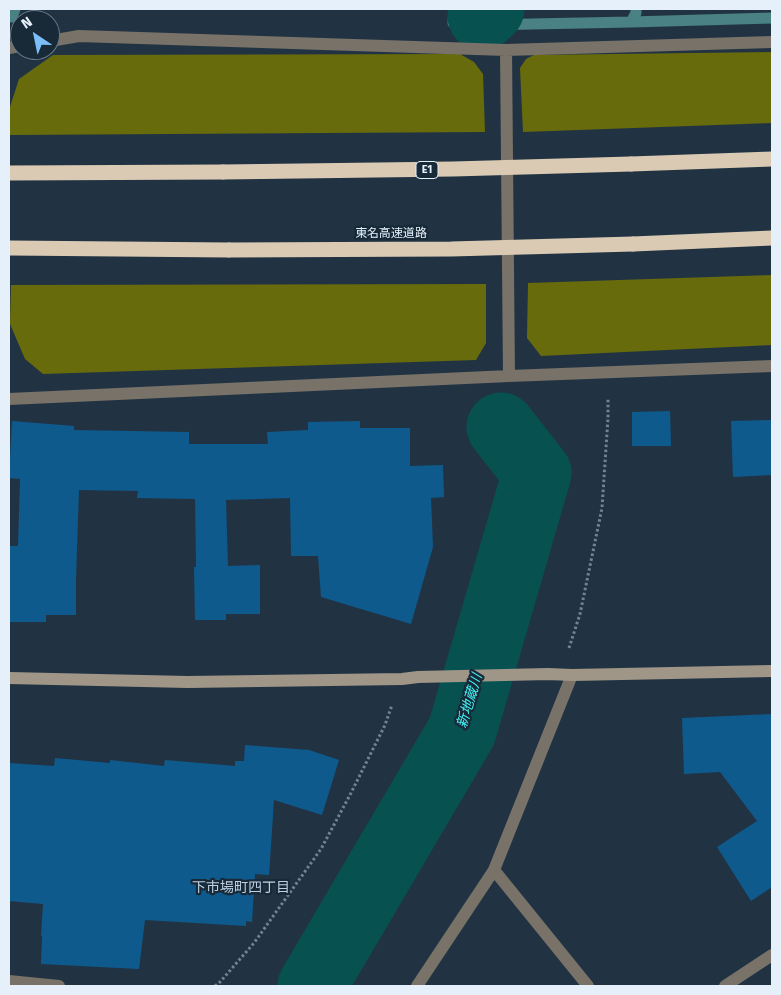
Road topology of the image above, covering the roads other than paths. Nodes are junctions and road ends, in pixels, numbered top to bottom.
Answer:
1 (60, 39) edge
2 (772, 42) edge
3 (506, 50) junction
4 (772, 159) edge
5 (9, 173) edge
6 (772, 238) edge
7 (9, 248) edge
8 (772, 366) edge
9 (509, 376) junction
10 (9, 399) edge
11 (772, 671) edge
12 (567, 675) junction
13 (9, 678) edge
14 (494, 870) junction
15 (772, 955) edge
16 (9, 981) edge
17 (59, 986) edge
18 (417, 986) edge
19 (588, 986) edge
20 (725, 986) edge

1 - 3 street
2 - 3 street
3 - 9 street
4 - 5 highway, E1, bridge
6 - 7 highway, 東名高速道路, bridge
8 - 9 street
9 - 10 street
11 - 12 street
12 - 13 street
12 - 14 street
14 - 18 street
14 - 19 street
15 - 20 street
16 - 17 street

